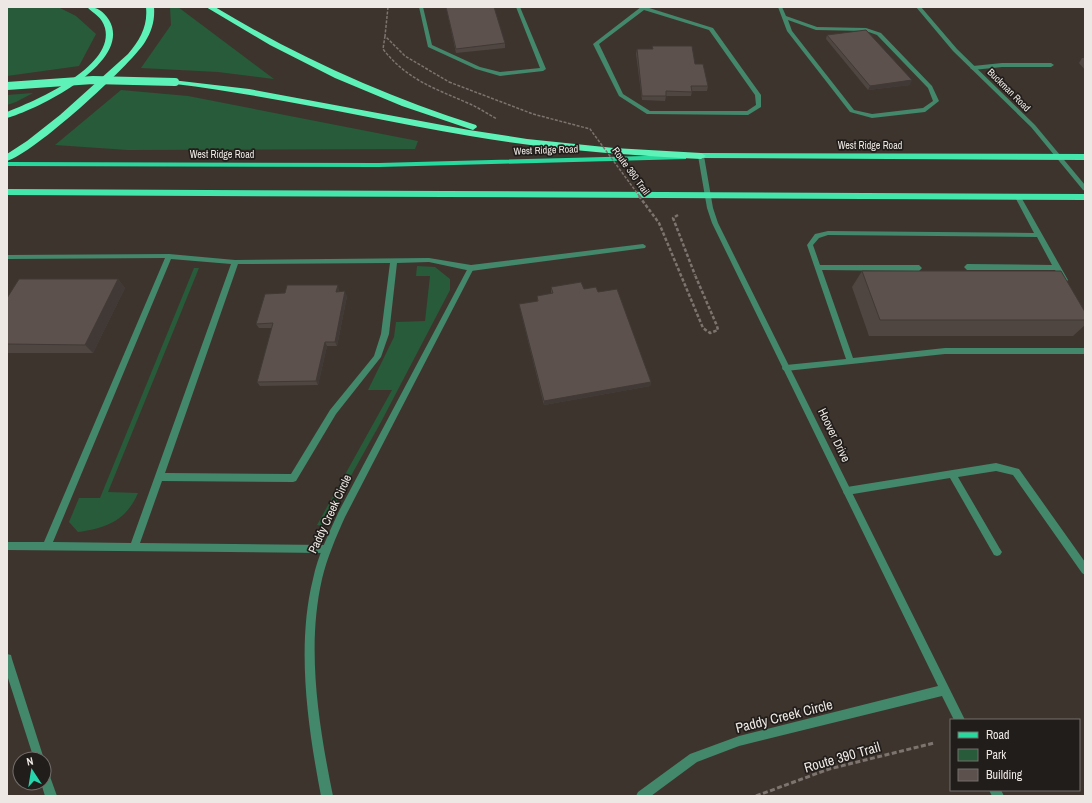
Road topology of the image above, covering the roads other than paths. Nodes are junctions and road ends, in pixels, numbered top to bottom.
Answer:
1 (91, 7) edge
2 (150, 7) edge
3 (210, 7) edge
4 (421, 7) edge
5 (518, 7) edge
6 (644, 7) edge
7 (780, 7) edge
8 (914, 7) edge
9 (918, 7) edge
10 (784, 17) junction
11 (1051, 65) dead end
12 (973, 68) junction
13 (7, 86) edge
14 (7, 115) edge
15 (546, 144) junction
16 (701, 156) junction
17 (1058, 156) junction
18 (1085, 157) edge
19 (7, 158) edge
20 (7, 164) edge
21 (1085, 189) edge
22 (7, 192) edge
23 (708, 196) junction
24 (1018, 197) junction
25 (1085, 197) edge
26 (1039, 235) junction
27 (643, 246) dead end
28 (169, 256) junction
29 (7, 257) edge
30 (394, 261) junction
31 (236, 262) junction
32 (818, 267) junction
33 (966, 267) dead end
34 (471, 268) junction
35 (919, 268) dead end
36 (1057, 268) junction
37 (1068, 286) edge
38 (1085, 351) edge
39 (850, 360) junction
40 (786, 368) junction
41 (952, 474) junction
42 (159, 477) junction
43 (847, 491) junction
44 (7, 546) edge
45 (46, 547) junction
46 (134, 548) junction
47 (326, 549) junction
48 (997, 552) dead end
49 (1085, 570) edge
50 (7, 659) edge
51 (944, 690) junction
52 (959, 719) edge
53 (36, 751) edge
54 (327, 796) edge
55 (642, 796) edge

1 - 14 highway
2 - 19 highway
3 - 15 highway
4 - 5 street
6 - 6 street
7 - 10 street
8 - 9 street
9 - 12 street, Buckman Road
10 - 10 street
11 - 12 street
12 - 17 street, Buckman Road
13 - 15 highway, bridge
15 - 16 highway
16 - 17 highway, West Ridge Road
16 - 20 main road, West Ridge Road
16 - 23 street, Hoover Drive
17 - 18 highway, West Ridge Road
17 - 21 street, Buckman Road
22 - 23 highway
23 - 24 highway
23 - 40 street, Hoover Drive
24 - 25 highway
24 - 26 street
26 - 32 street
26 - 36 street
27 - 34 street
28 - 29 street
28 - 31 street
28 - 45 street
30 - 31 street
30 - 34 street
30 - 42 street
31 - 42 street
32 - 35 street
32 - 39 street
33 - 36 street
34 - 47 street, Paddy Creek Circle
36 - 37 street
38 - 39 street
39 - 40 street
40 - 43 street, Hoover Drive
41 - 43 street
41 - 48 street
41 - 49 street
42 - 46 street
43 - 51 street, Hoover Drive
44 - 45 street
45 - 46 street
46 - 47 street
47 - 54 street, Paddy Creek Circle
50 - 53 street
51 - 52 street, Hoover Drive
51 - 55 street, Paddy Creek Circle

